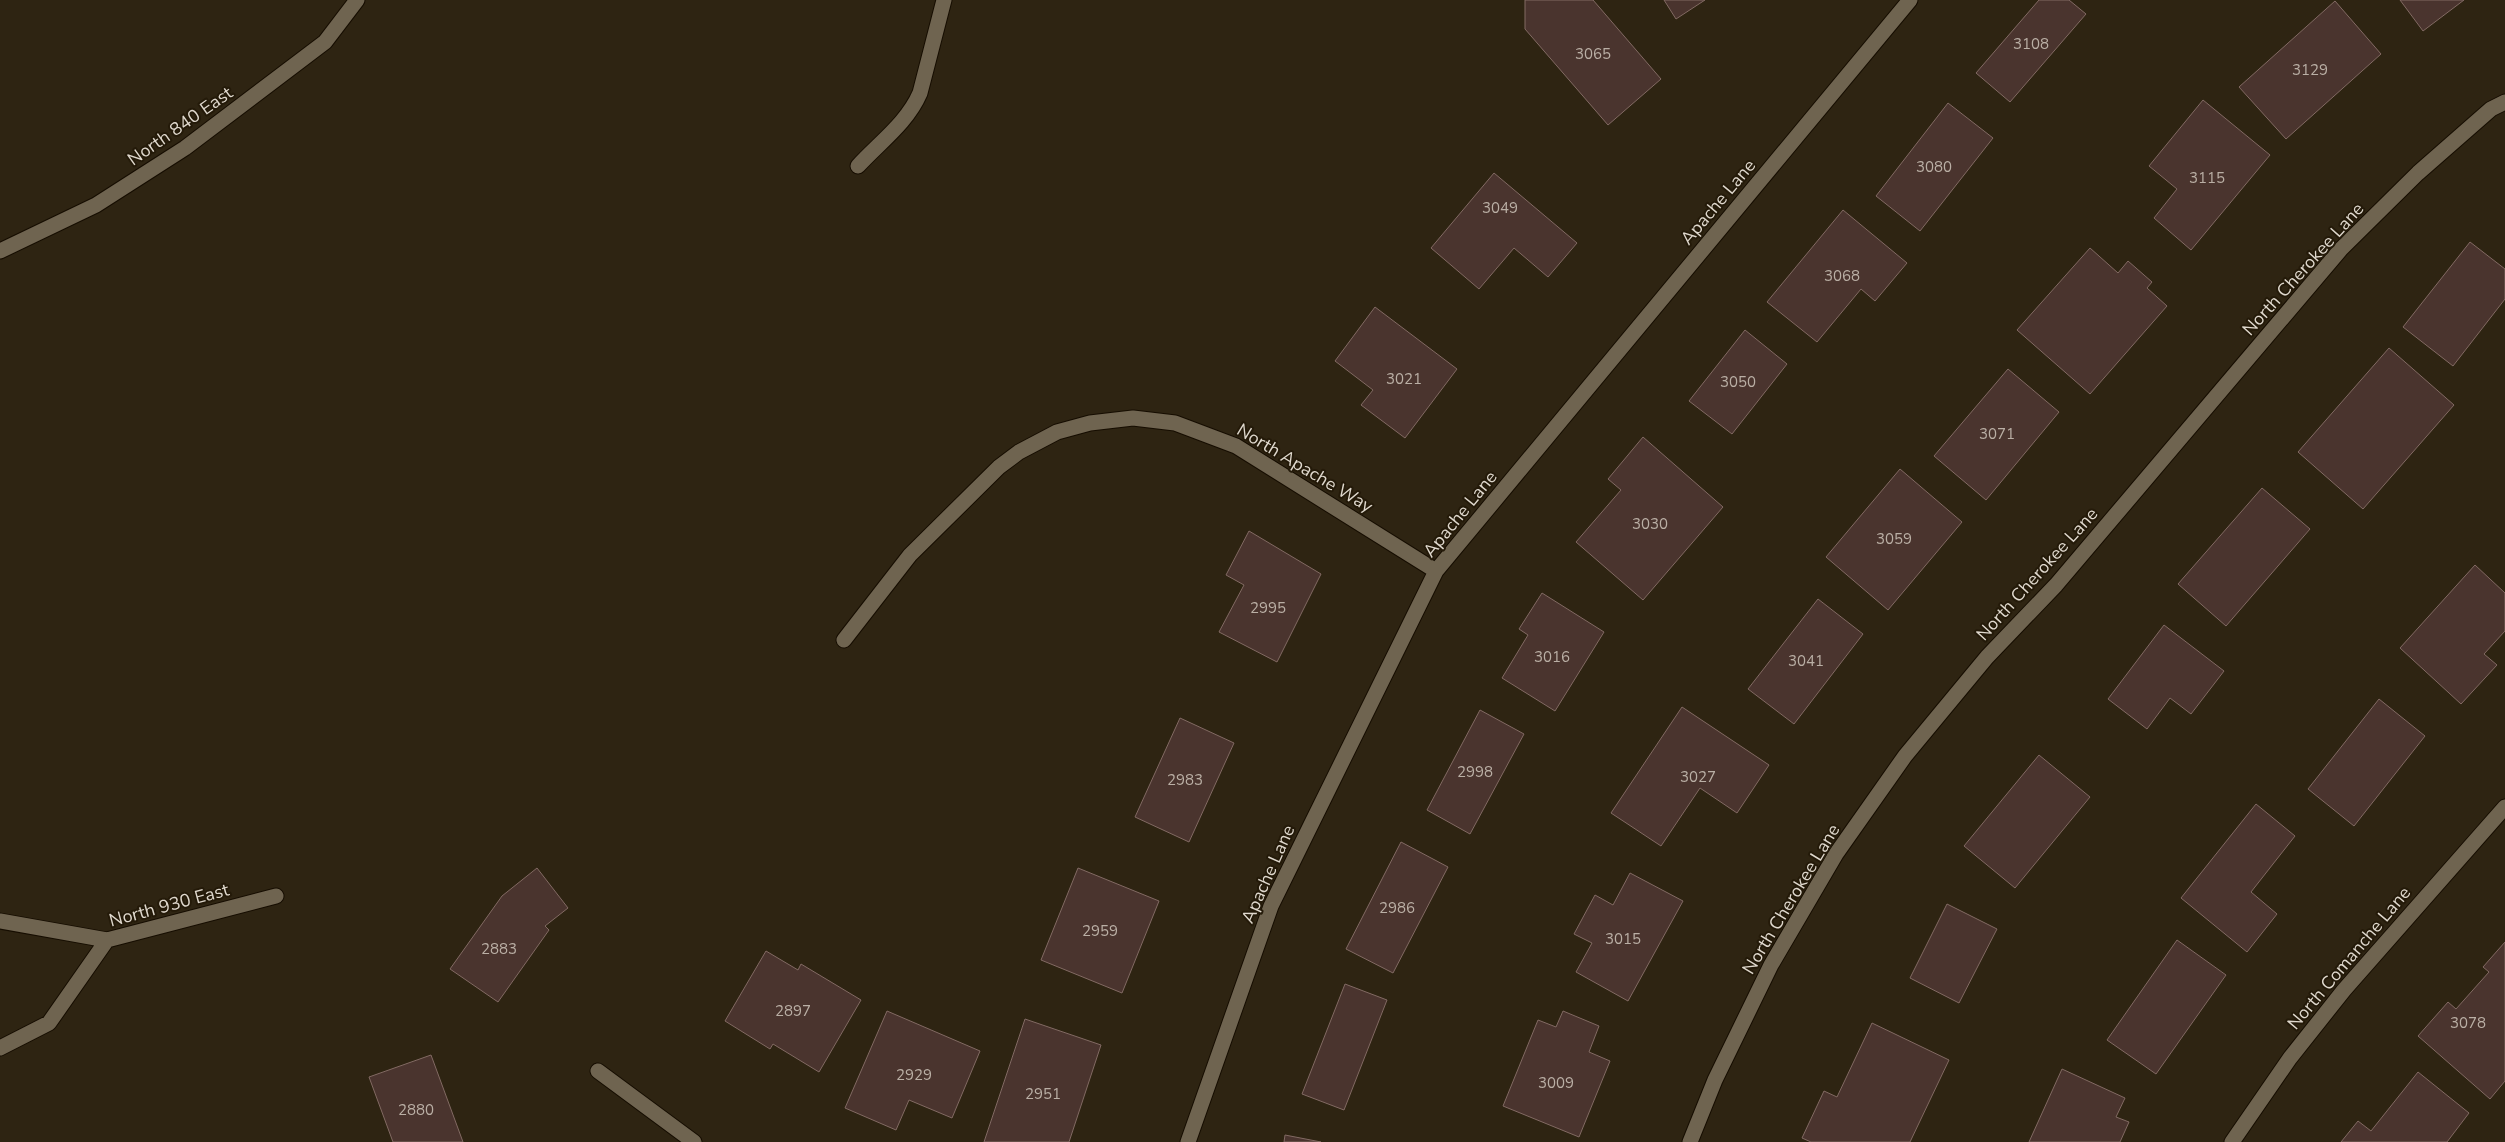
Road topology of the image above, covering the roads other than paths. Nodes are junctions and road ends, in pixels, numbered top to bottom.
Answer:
1 (357, 0) edge
2 (944, 0) edge
3 (1910, 0) edge
4 (2505, 102) edge
5 (858, 166) dead end
6 (0, 251) edge
7 (1436, 571) junction
8 (844, 640) dead end
9 (2505, 807) edge
10 (276, 896) dead end
11 (0, 921) edge
12 (106, 940) junction
13 (0, 1048) edge
14 (598, 1071) dead end
15 (694, 1142) edge
16 (1188, 1142) edge
17 (1690, 1142) edge
18 (2232, 1142) edge

1 - 6 street, North 840 East
2 - 5 street
3 - 7 street, Apache Lane
4 - 17 street, North Cherokee Lane
7 - 8 street, North Apache Way
7 - 16 street, Apache Lane
9 - 18 street, North Comanche Lane
10 - 12 street, North 930 East
11 - 12 street
12 - 13 street, North 930 East
14 - 15 street

